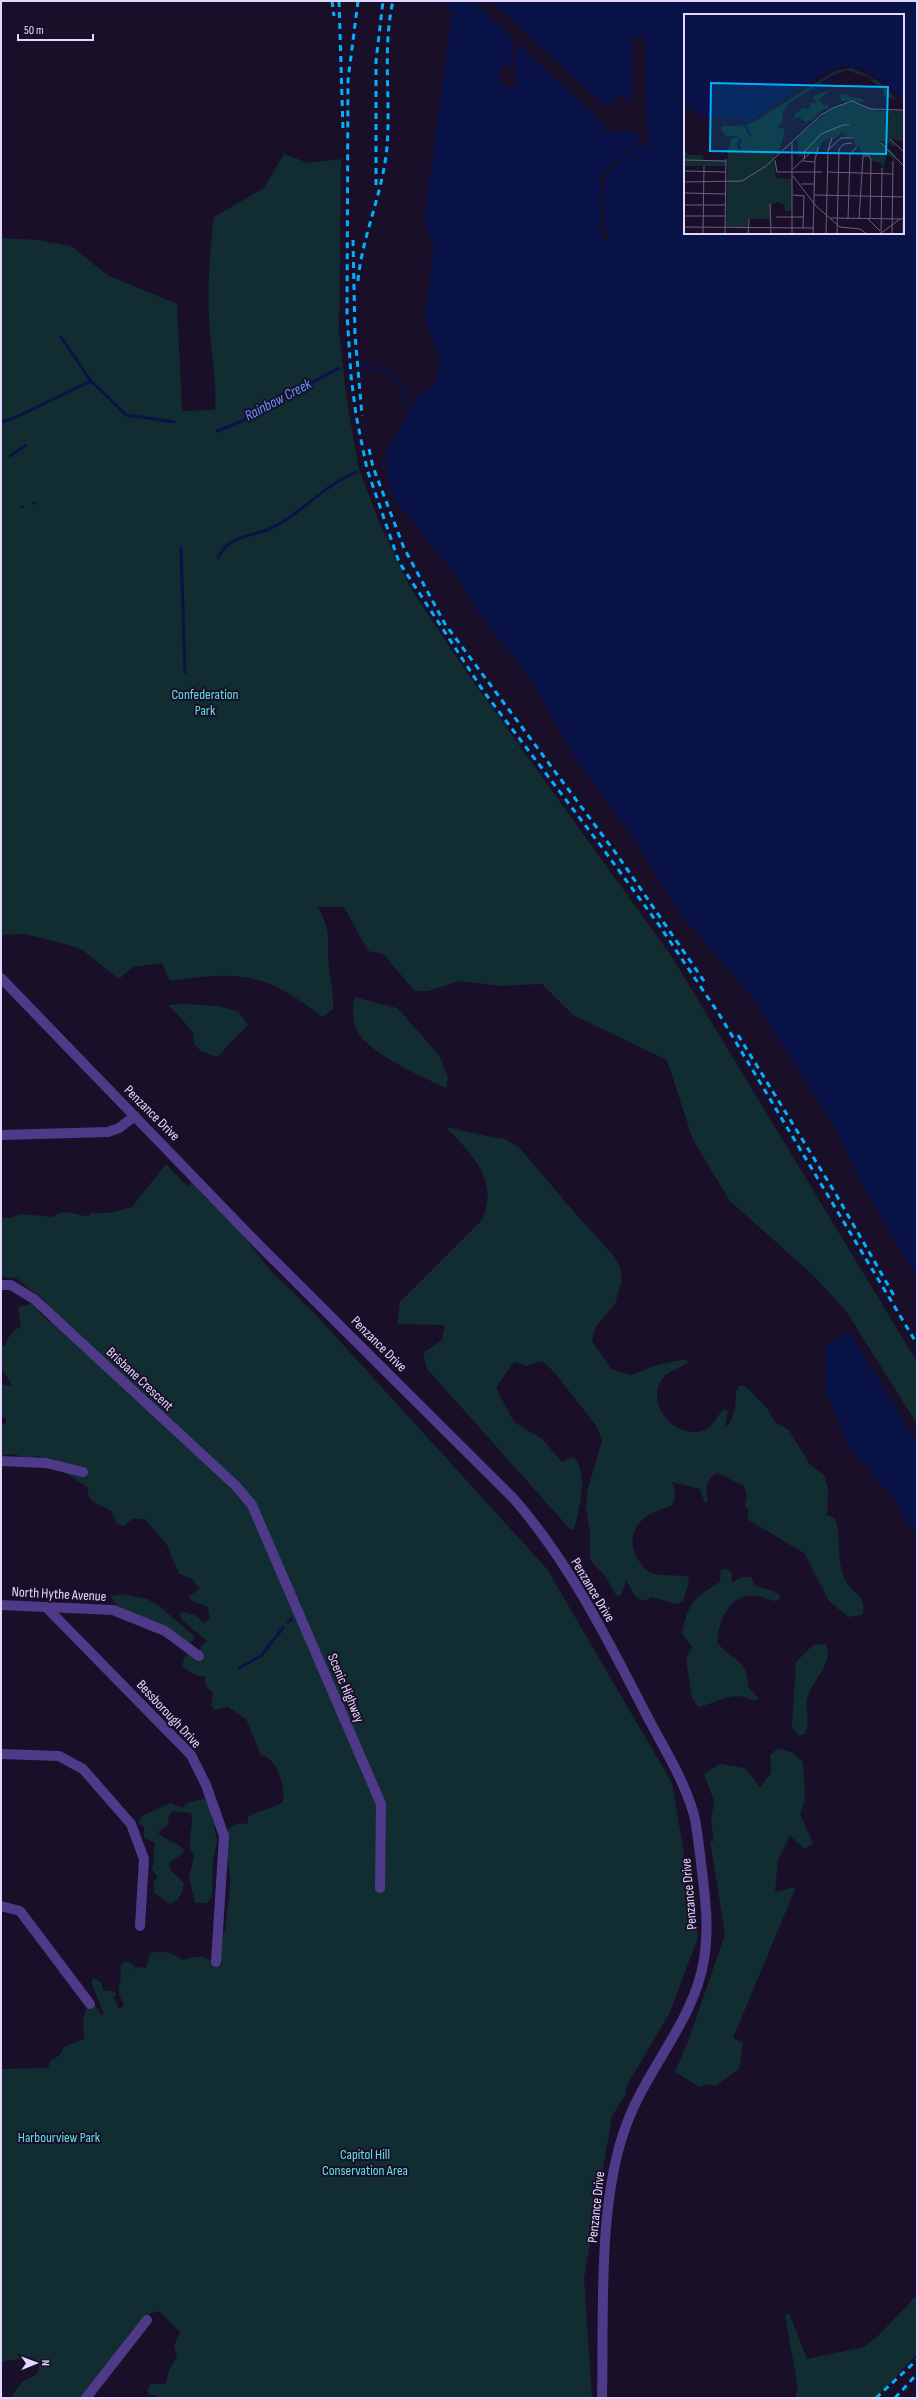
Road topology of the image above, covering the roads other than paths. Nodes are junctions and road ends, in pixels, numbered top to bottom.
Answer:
1 (1, 978) edge
2 (6, 989) edge
3 (135, 1116) junction
4 (1, 1135) edge
5 (1, 1285) edge
6 (1, 1461) edge
7 (83, 1472) dead end
8 (252, 1505) joint
9 (1, 1605) edge
10 (46, 1607) junction
11 (200, 1656) dead end
12 (1, 1754) edge
13 (380, 1888) dead end
14 (1, 1906) edge
15 (140, 1926) dead end
16 (216, 1962) dead end
17 (90, 2004) dead end
18 (147, 2320) dead end
19 (86, 2398) edge
20 (602, 2398) edge

1 - 2 street, Penzance Drive
2 - 3 street, Penzance Drive
3 - 4 street
3 - 20 street, Penzance Drive
5 - 8 street, Brisbane Crescent
6 - 7 street
8 - 13 street, Scenic Highway
9 - 10 street, North Hythe Avenue
10 - 11 street, North Hythe Avenue
10 - 16 street, Bessborough Drive
12 - 15 street
14 - 17 street
18 - 19 street

